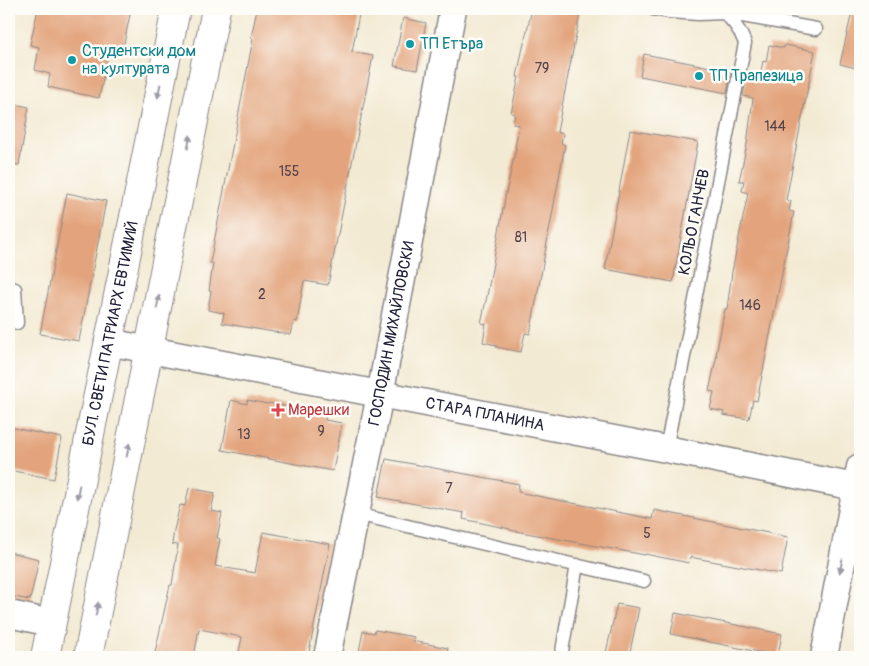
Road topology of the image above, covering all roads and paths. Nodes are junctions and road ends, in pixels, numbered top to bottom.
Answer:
1 (176, 9) edge
2 (216, 9) edge
3 (453, 9) edge
4 (653, 9) edge
5 (723, 11) edge
6 (816, 28) dead end
7 (9, 288) edge
8 (17, 323) dead end
9 (108, 342) junction
10 (148, 350) junction
11 (380, 395) junction
12 (666, 449) junction
13 (859, 480) edge
14 (356, 514) junction
15 (577, 565) junction
16 (644, 581) dead end
17 (9, 614) edge
18 (51, 622) junction
19 (45, 657) edge
20 (88, 657) edge
21 (327, 657) edge
22 (562, 657) edge
23 (824, 657) edge

1 -> 9 main road, БУЛ. СВЕТИ ПАТРИАРХ ЕВТИМИЙ
10 -> 2 main road
3 - 11 street, ГОСПОДИН МИХАЙЛОВСКИ
4 - 5 lane
5 - 6 lane
5 - 12 lane, КОЛЬО ГАНЧЕВ
7 - 8 lane
9 - 10 street, СТАРА ПЛАНИНА
9 -> 18 main road, БУЛ. СВЕТИ ПАТРИАРХ ЕВТИМИЙ
10 - 11 street, СТАРА ПЛАНИНА
20 -> 10 main road
11 - 12 street, СТАРА ПЛАНИНА
11 - 14 street, ГОСПОДИН МИХАЙЛОВСКИ
12 - 13 street, СТАРА ПЛАНИНА
13 -> 23 street
14 - 15 lane
14 - 21 street, ГОСПОДИН МИХАЙЛОВСКИ
15 - 16 lane
15 - 22 lane
17 - 18 street
18 - 19 main road, БУЛ. СВЕТИ ПАТРИАРХ ЕВТИМИЙ

